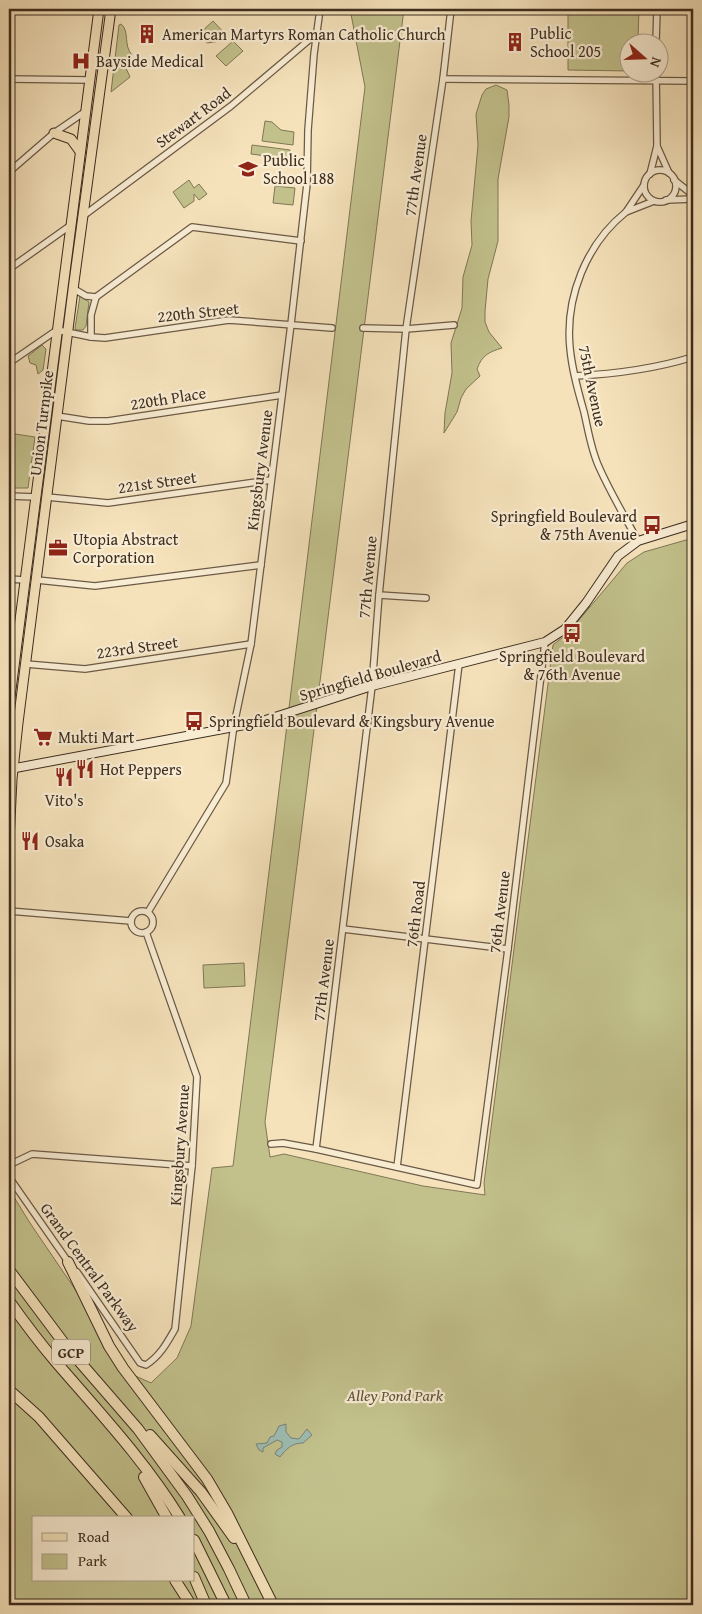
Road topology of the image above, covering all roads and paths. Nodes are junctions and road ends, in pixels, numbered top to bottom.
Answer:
1 (99, 9) edge
2 (111, 9) edge
3 (320, 9) edge
4 (451, 9) edge
5 (656, 9) edge
6 (656, 32) edge
7 (317, 37) junction
8 (9, 79) edge
9 (443, 79) junction
10 (90, 80) junction
11 (620, 80) edge
12 (670, 80) edge
13 (693, 81) edge
14 (656, 82) edge
15 (86, 111) junction
16 (54, 133) junction
17 (657, 146) junction
18 (79, 150) junction
19 (9, 172) edge
20 (669, 173) junction
21 (650, 174) junction
22 (674, 180) junction
23 (644, 185) junction
24 (693, 195) edge
25 (666, 200) junction
26 (693, 200) edge
27 (654, 201) junction
28 (626, 212) junction
29 (83, 216) junction
30 (71, 225) junction
31 (301, 241) junction
32 (9, 269) edge
33 (74, 289) junction
34 (96, 297) junction
35 (291, 324) junction
36 (454, 325) dead end
37 (332, 328) dead end
38 (363, 328) dead end
39 (406, 329) junction
40 (57, 330) junction
41 (68, 332) junction
42 (91, 337) junction
43 (693, 357) edge
44 (9, 363) edge
45 (574, 376) junction
46 (282, 395) junction
47 (57, 416) junction
48 (271, 480) junction
49 (9, 496) edge
50 (36, 497) junction
51 (47, 497) junction
52 (693, 524) edge
53 (638, 541) junction
54 (261, 564) junction
55 (9, 579) edge
56 (25, 580) junction
57 (37, 580) junction
58 (379, 595) junction
59 (426, 598) dead end
60 (545, 642) junction
61 (251, 644) junction
62 (12, 664) edge
63 (26, 664) junction
64 (459, 664) junction
65 (372, 686) junction
66 (9, 706) edge
67 (234, 726) junction
68 (11, 769) edge
69 (9, 842) edge
70 (9, 911) edge
71 (148, 912) junction
72 (131, 920) junction
73 (343, 929) junction
74 (146, 932) junction
75 (425, 939) junction
76 (508, 949) junction
77 (271, 1144) dead end
78 (316, 1149) junction
79 (9, 1165) edge
80 (192, 1166) junction
81 (397, 1167) junction
82 (9, 1177) edge
83 (68, 1262) junction
84 (9, 1270) edge
85 (9, 1301) edge
86 (152, 1361) joint
87 (9, 1390) edge
88 (172, 1466) junction
89 (150, 1481) junction
90 (126, 1516) edge
91 (166, 1516) edge
92 (178, 1516) edge
93 (195, 1542) edge
94 (195, 1578) edge
95 (176, 1582) edge
96 (191, 1605) edge
97 (206, 1605) edge
98 (226, 1605) edge
99 (246, 1605) edge
100 (272, 1605) edge

1 - 10 main road, Union Turnpike
2 - 29 main road, Union Turnpike
3 - 7 street, Kingsbury Avenue
4 - 9 street, 77th Avenue
5 - 6 street
7 - 29 street, Stewart Road
7 - 31 street, Kingsbury Avenue
8 - 10 street
9 - 11 street
9 - 39 street, 77th Avenue
10 - 15 main road, Union Turnpike
12 - 13 street
14 - 17 street
15 - 16 street
15 - 18 main road, Union Turnpike
16 - 18 main road
16 - 19 street
17 - 20 street
17 - 21 street
18 - 30 main road, Union Turnpike
20 - 21 street
20 - 22 street
21 - 23 street
22 - 24 street
22 - 25 street
23 - 27 street
23 - 28 street, 75th Avenue
25 - 26 street
25 - 27 street
27 - 28 street, 75th Avenue
28 - 45 street, 75th Avenue
29 - 33 main road, Union Turnpike
30 - 32 street
30 - 40 main road, Union Turnpike
31 - 34 street
31 - 35 street, Kingsbury Avenue
33 - 34 street
33 - 41 main road, Union Turnpike
34 - 42 street
35 - 37 street, 220th Street
35 - 42 street, 220th Street
35 - 46 street, Kingsbury Avenue
36 - 39 street
38 - 39 street
39 - 58 street, 77th Avenue
40 - 41 street, 220th Street
40 - 44 street
40 - 50 main road, Union Turnpike
41 - 42 street, 220th Street
41 - 47 main road, Union Turnpike
43 - 45 street
45 - 53 street, 75th Avenue
46 - 47 street, 220th Place
46 - 48 street, Kingsbury Avenue
47 - 51 main road, Union Turnpike
48 - 51 street, 221st Street
48 - 54 street, Kingsbury Avenue
49 - 50 street
50 - 56 main road, Union Turnpike
51 - 57 main road, Union Turnpike
52 - 53 main road, Springfield Boulevard
53 - 60 main road, Springfield Boulevard
54 - 57 street
54 - 61 street, Kingsbury Avenue
55 - 56 street
56 - 62 main road, Union Turnpike
57 - 63 main road, Union Turnpike
58 - 59 street
58 - 65 street, 77th Avenue
60 - 64 main road, Springfield Boulevard
60 - 76 street, 76th Avenue
61 - 63 street, 223rd Street
61 - 67 street, Kingsbury Avenue
62 - 66 main road, Union Turnpike
63 - 68 main road, Union Turnpike
64 - 65 main road, Springfield Boulevard
64 - 75 street, 76th Road
65 - 67 main road, Springfield Boulevard
65 - 73 street, 77th Avenue
67 - 68 main road, Springfield Boulevard
67 - 71 street, Kingsbury Avenue
68 - 69 main road, Union Turnpike
70 - 72 street
71 - 72 street
71 - 74 street
72 - 74 street
73 - 75 street
73 - 78 street, 77th Avenue
74 - 80 street, Kingsbury Avenue
75 - 76 street
75 - 81 street, 76th Road
76 - 81 street, 76th Avenue
77 - 78 street
78 - 81 street
79 - 80 street
80 - 86 street, Kingsbury Avenue
82 - 83 street, Grand Central Parkway
83 - 86 street, Grand Central Parkway
83 - 100 highway
84 - 88 highway, GCP
85 - 89 highway, GCP
87 - 90 highway
88 - 99 highway, GCP
88 - 100 highway
89 - 91 highway
89 - 92 highway
93 - 98 highway
94 - 97 highway
95 - 96 highway

